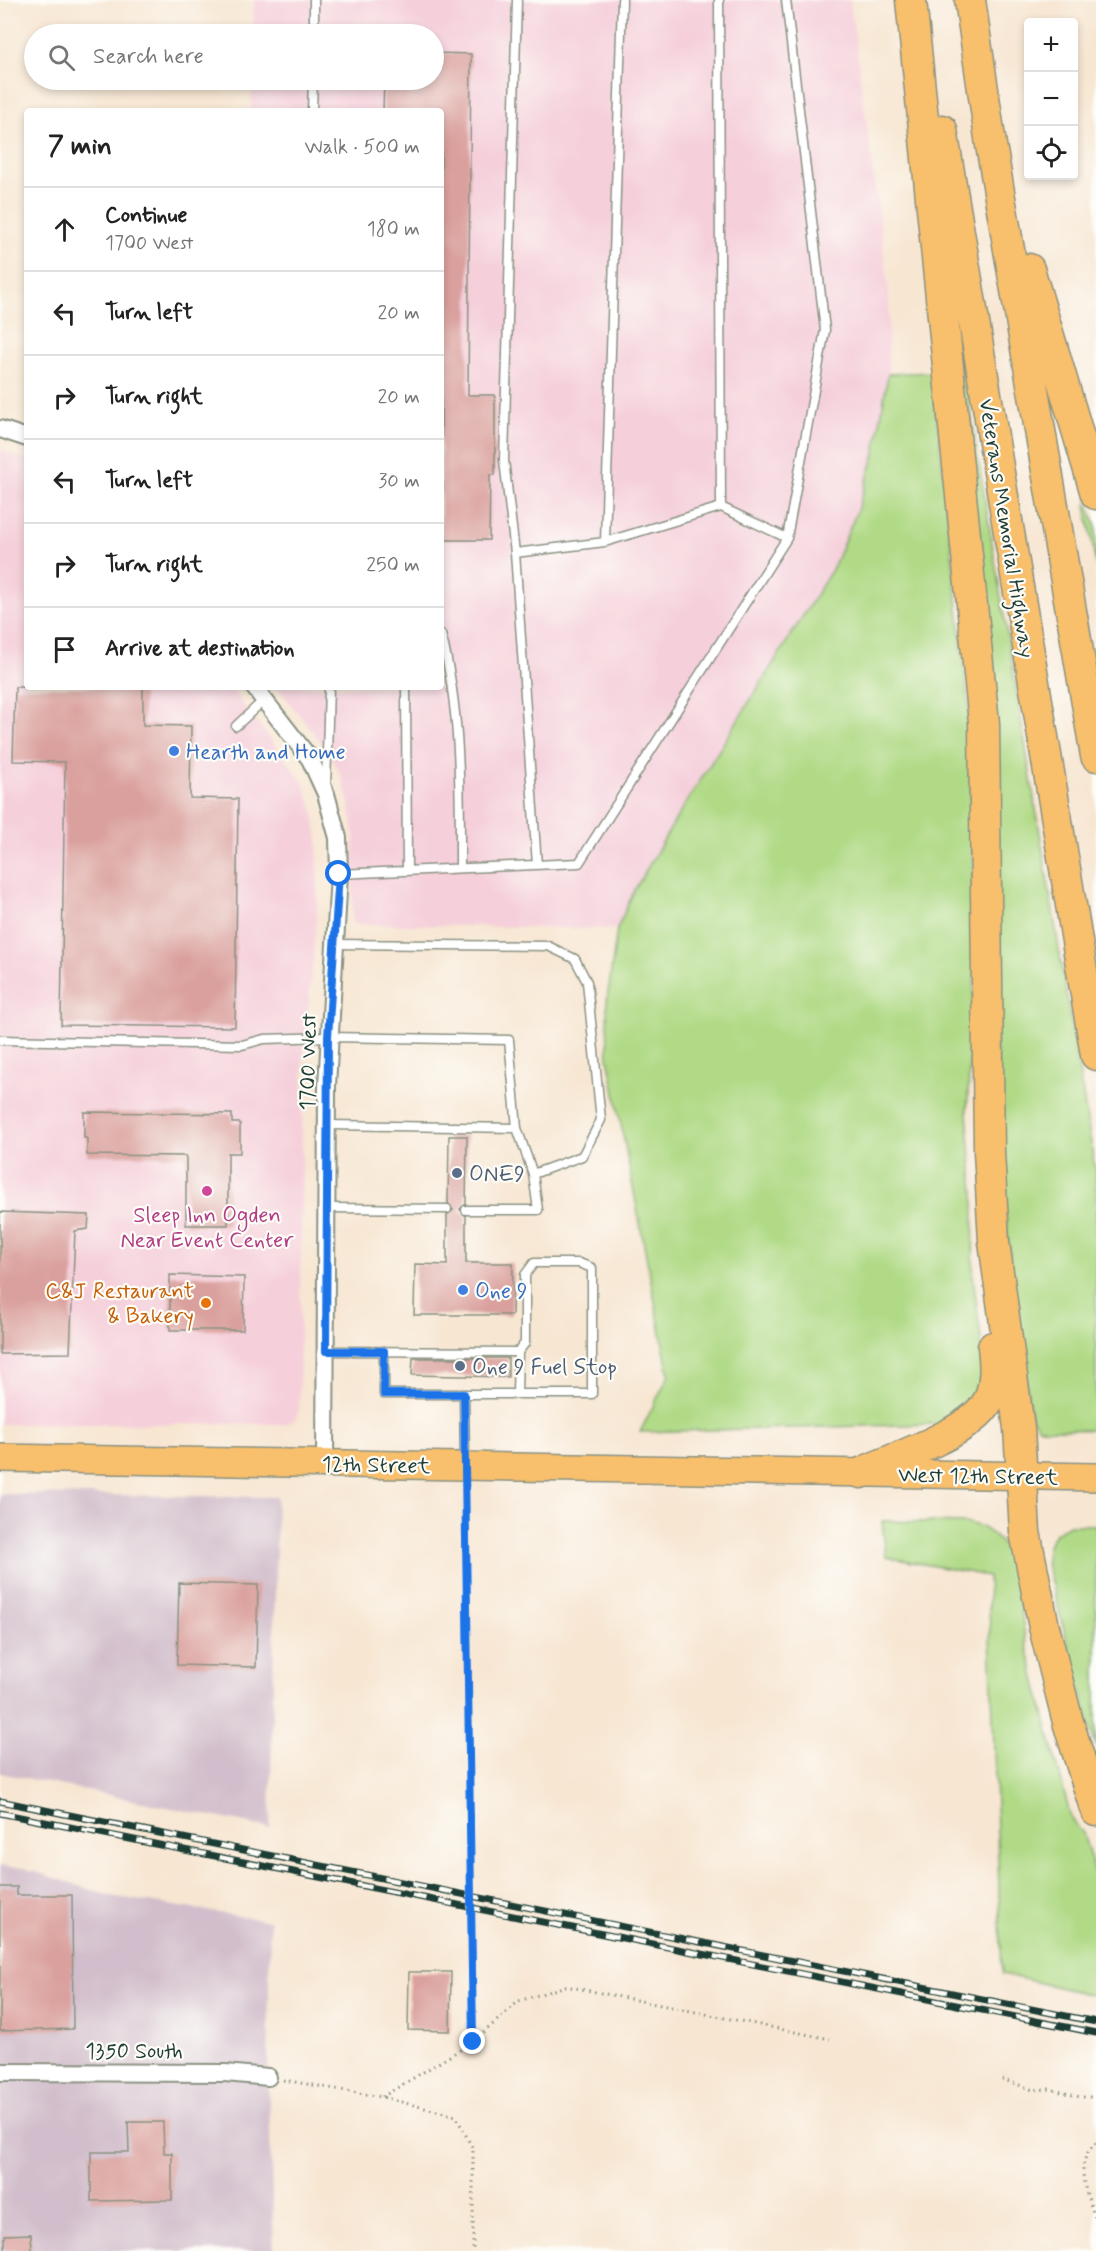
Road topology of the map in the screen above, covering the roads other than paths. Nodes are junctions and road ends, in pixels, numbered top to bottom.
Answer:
1 (314, 0) edge
2 (517, 0) edge
3 (621, 0) edge
4 (718, 0) edge
5 (786, 0) edge
6 (911, 0) edge
7 (920, 0) edge
8 (970, 0) edge
9 (314, 24) edge
10 (313, 90) edge
11 (312, 108) edge
12 (991, 145) junction
13 (0, 429) edge
14 (24, 437) edge
15 (1096, 494) edge
16 (721, 507) junction
17 (787, 538) junction
18 (605, 542) junction
19 (514, 553) junction
20 (444, 646) edge
21 (329, 690) edge
22 (406, 690) edge
23 (261, 691) edge
24 (236, 726) dead end
25 (1096, 756) edge
26 (326, 794) junction
27 (537, 865) junction
28 (460, 868) junction
29 (407, 871) junction
30 (339, 874) junction
31 (334, 944) junction
32 (328, 1037) junction
33 (0, 1040) edge
34 (1096, 1056) edge
35 (328, 1125) junction
36 (517, 1128) junction
37 (533, 1174) junction
38 (327, 1208) junction
39 (447, 1209) dead end
40 (466, 1210) dead end
41 (994, 1242) junction
42 (326, 1351) junction
43 (384, 1351) junction
44 (518, 1352) junction
45 (464, 1394) junction
46 (517, 1394) junction
47 (0, 1458) edge
48 (325, 1464) junction
49 (465, 1466) junction
50 (861, 1473) junction
51 (1020, 1475) junction
52 (1096, 1477) edge
53 (1096, 1811) edge
54 (0, 2072) edge
55 (268, 2077) road end

1 - 9 lane
2 - 19 lane
3 - 18 lane
4 - 16 lane
5 - 17 lane
6 - 41 highway
7 - 34 highway, Veterans Memorial Highway
8 - 12 highway, Veterans Memorial Highway
10 - 11 lane
12 - 15 highway
12 - 25 highway, Veterans Memorial Highway
13 - 14 street
16 - 17 lane
16 - 18 lane
17 - 27 lane
18 - 19 lane
19 - 27 lane
20 - 28 lane
21 - 26 lane
22 - 29 lane
23 - 24 lane
23 - 26 street, 1700 West
26 - 30 street, 1700 West
27 - 28 lane
28 - 29 lane
29 - 30 lane
30 - 31 street, 1700 West
31 - 32 street, 1700 West
31 - 37 lane
32 - 33 lane
32 - 35 street, 1700 West
32 - 36 lane
35 - 36 lane
35 - 38 street, 1700 West
36 - 37 lane
37 - 40 lane
38 - 39 lane
38 - 42 street, 1700 West
41 - 50 highway
41 - 51 highway
42 - 43 lane
42 - 48 street, 1700 West
43 - 44 lane
43 - 45 lane
44 - 46 lane
44 - 46 lane
45 - 46 lane
45 - 49 lane
47 - 48 main road, 12th Street
48 - 49 main road, 12th Street
49 - 50 main road, 12th Street
50 - 51 main road, West 12th Street
51 - 52 main road, West 12th Street
51 - 53 highway
54 - 55 street, 1350 South

